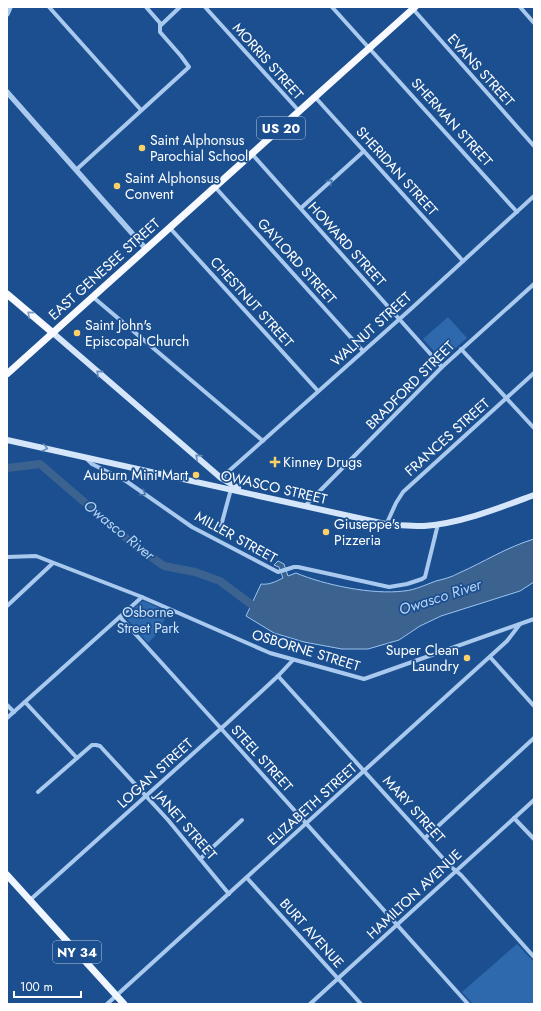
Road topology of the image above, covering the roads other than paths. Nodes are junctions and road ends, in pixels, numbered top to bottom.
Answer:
1 (50, 7) edge
2 (146, 7) edge
3 (180, 7) edge
4 (205, 7) edge
5 (332, 7) edge
6 (520, 7) edge
7 (414, 8) edge
8 (534, 23) edge
9 (160, 26) junction
10 (369, 48) junction
11 (7, 92) edge
12 (315, 97) junction
13 (141, 110) junction
14 (299, 112) junction
15 (534, 146) edge
16 (364, 151) junction
17 (252, 154) junction
18 (76, 170) junction
19 (215, 187) junction
20 (534, 196) edge
21 (301, 208) junction
22 (517, 212) junction
23 (169, 228) junction
24 (146, 249) junction
25 (463, 260) junction
26 (534, 284) edge
27 (7, 288) edge
28 (7, 294) edge
29 (93, 296) junction
30 (15, 302) junction
31 (399, 318) junction
32 (53, 333) junction
33 (461, 349) junction
34 (363, 351) junction
35 (442, 367) junction
36 (534, 373) edge
37 (7, 374) edge
38 (318, 392) junction
39 (506, 398) junction
40 (534, 428) edge
41 (7, 440) edge
42 (264, 441) junction
43 (86, 458) junction
44 (221, 478) junction
45 (219, 486) junction
46 (231, 489) junction
47 (253, 494) junction
48 (534, 495) edge
49 (305, 506) junction
50 (438, 524) junction
51 (386, 525) junction
52 (221, 526) dead end
53 (7, 557) edge
54 (53, 563) junction
55 (142, 597) junction
56 (7, 606) edge
57 (120, 617) junction
58 (534, 619) edge
59 (520, 624) junction
60 (490, 657) junction
61 (293, 660) junction
62 (278, 676) junction
63 (25, 702) junction
64 (7, 705) edge
65 (534, 706) edge
66 (14, 712) junction
67 (7, 718) edge
68 (220, 728) junction
69 (534, 738) edge
70 (76, 758) junction
71 (365, 771) junction
72 (38, 792) dead end
73 (146, 796) junction
74 (534, 800) edge
75 (514, 818) junction
76 (242, 820) dead end
77 (307, 824) junction
78 (425, 838) junction
79 (534, 840) edge
80 (200, 859) junction
81 (455, 871) junction
82 (7, 874) edge
83 (247, 878) junction
84 (7, 881) edge
85 (16, 884) junction
86 (229, 894) junction
87 (30, 900) junction
88 (397, 924) junction
89 (534, 957) edge
90 (338, 979) junction
91 (116, 996) junction
92 (107, 1004) edge
93 (124, 1004) edge
94 (310, 1004) edge
95 (361, 1004) edge
96 (468, 1004) edge

1 - 13 street
2 - 9 street
3 - 9 street
4 - 14 street, MORRIS STREET
5 - 10 street, SHERMAN STREET
6 - 8 street
7 - 10 highway, EAST GENESEE STREET / US 20
7 - 15 street, EVANS STREET
9 - 13 street
10 - 12 highway, EAST GENESEE STREET / US 20
10 - 22 street, SHERMAN STREET
11 - 18 street
12 - 14 highway, EAST GENESEE STREET / US 20
12 - 16 street, SHERIDAN STREET
13 - 18 street
14 - 17 highway, EAST GENESEE STREET / US 20
21 -> 16 street
16 - 25 street, SHERIDAN STREET
17 - 19 highway, EAST GENESEE STREET / US 20
17 - 21 street, HOWARD STREET
18 - 24 street
19 - 23 highway, EAST GENESEE STREET / US 20
19 - 34 street, GAYLORD STREET
20 - 22 street, WALNUT STREET
21 - 31 street, HOWARD STREET
22 - 25 street, WALNUT STREET
23 - 24 highway, EAST GENESEE STREET / US 20
23 - 38 street, CHESTNUT STREET
24 - 29 highway, EAST GENESEE STREET / US 20
25 - 31 street, WALNUT STREET
26 - 33 street, BRADFORD STREET
27 - 30 street
28 - 30 highway
29 - 32 highway, EAST GENESEE STREET / US 20
29 - 42 street
32 -> 30 highway
31 - 34 street, WALNUT STREET
31 - 35 street, HOWARD STREET
32 - 37 highway, EAST GENESEE STREET / US 20
44 -> 32 main road
33 - 35 street, BRADFORD STREET
33 - 39 street
34 - 38 street, WALNUT STREET
35 - 49 street, BRADFORD STREET
36 - 39 street, FRANCES STREET
38 - 42 street, WALNUT STREET
39 - 40 street
39 - 51 street, FRANCES STREET
41 -> 43 main road, OWASCO STREET
42 - 44 street, WALNUT STREET
43 - 45 main road, OWASCO STREET
43 -> 50 street, MILLER STREET
44 - 45 main road
44 - 47 main road
45 - 46 main road, OWASCO STREET
46 - 47 main road, OWASCO STREET
46 - 52 street
47 - 49 main road, OWASCO STREET
48 - 50 main road, OWASCO STREET
49 - 51 main road, OWASCO STREET
50 - 51 main road, OWASCO STREET
53 - 54 street, OSBORNE STREET
54 - 55 street, OSBORNE STREET
54 - 56 street
55 - 57 street
55 - 61 street, OSBORNE STREET
57 - 63 street
57 - 68 street, STEEL STREET
58 - 59 street, OSBORNE STREET
59 - 60 street, ELIZABETH STREET
59 - 61 street, OSBORNE STREET
60 - 65 street
60 - 71 street, ELIZABETH STREET
61 - 62 street, LOGAN STREET
62 - 68 street, LOGAN STREET
62 - 71 street, MARY STREET
63 - 66 street
63 - 70 street
64 - 66 street
66 - 67 street
68 - 73 street, LOGAN STREET
68 - 77 street, STEEL STREET
69 - 78 street
70 - 72 street
70 - 73 street, JANET STREET
71 - 77 street, ELIZABETH STREET
71 - 78 street, MARY STREET
73 - 80 street, JANET STREET
73 - 87 street, LOGAN STREET
74 - 75 street, HAMILTON AVENUE
75 - 79 street
75 - 81 street, HAMILTON AVENUE
76 - 80 street
77 - 83 street, ELIZABETH STREET
77 - 88 street, STEEL STREET
78 - 81 street, MARY STREET
80 - 86 street, JANET STREET
81 - 88 street, HAMILTON AVENUE
81 - 89 street, MARY STREET
82 - 85 main road, NY 34
83 - 86 street, ELIZABETH STREET
83 - 90 street, BURT AVENUE
84 - 85 street
85 - 87 main road, NY 34
86 - 91 street, ELIZABETH STREET
87 - 91 main road, NY 34
88 - 90 street, HAMILTON AVENUE
88 - 96 street, STEEL STREET
90 - 94 street, HAMILTON AVENUE
90 - 95 street, BURT AVENUE
91 - 92 street, ELIZABETH STREET
91 - 93 main road, NY 34

